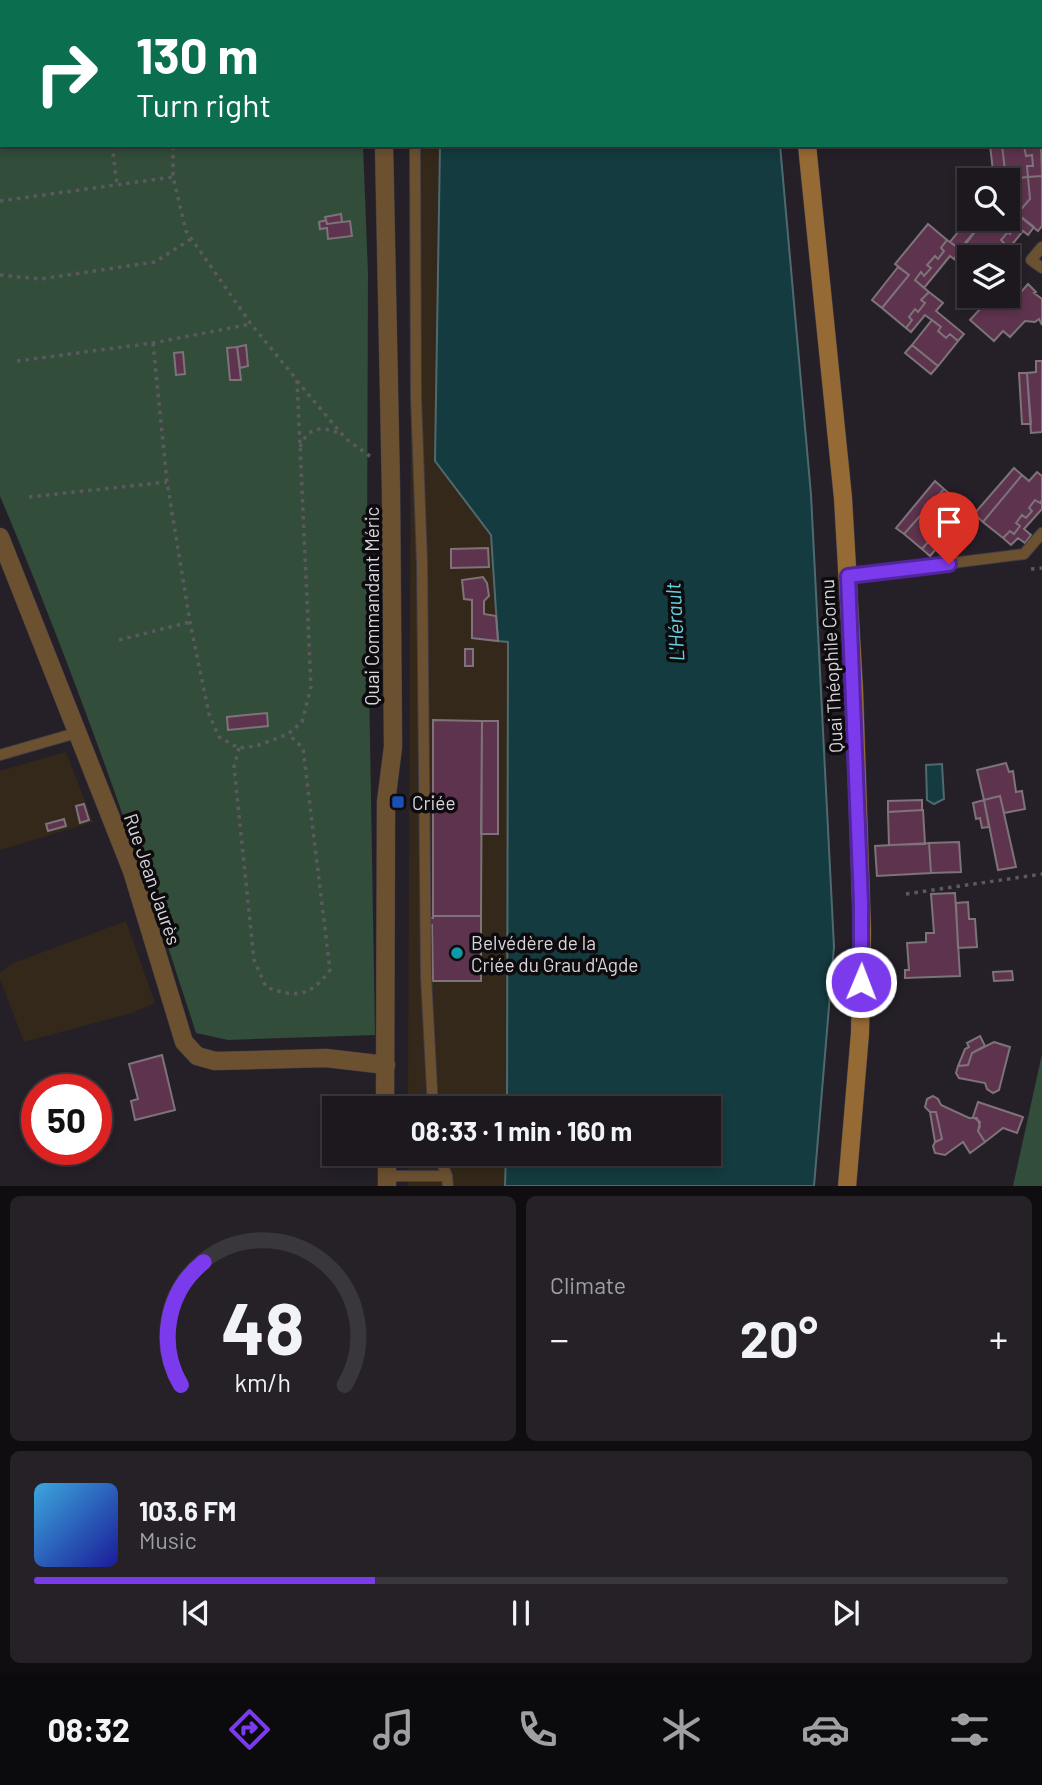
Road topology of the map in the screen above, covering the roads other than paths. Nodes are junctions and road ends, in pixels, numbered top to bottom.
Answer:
1 (384, 147) edge
2 (415, 147) edge
3 (807, 147) edge
4 (1042, 247) edge
5 (1042, 268) edge
6 (1042, 533) edge
7 (0, 537) edge
8 (848, 576) junction
9 (76, 733) junction
10 (0, 755) edge
11 (386, 1065) junction
12 (385, 1096) edge
13 (432, 1096) edge
14 (387, 1181) edge
15 (447, 1181) edge
16 (847, 1186) edge

1 - 11 street, Quai Commandant Méric
2 - 13 lane
3 - 8 main road, Quai Théophile Cornu
4 - 5 lane
6 - 8 lane
7 - 9 street, Rue Jean Jaurès
8 - 16 main road, Quai Théophile Cornu
9 - 10 lane
9 - 11 street, Rue Jean Jaurès
11 - 12 street, Quai Commandant Méric
14 - 15 lane

